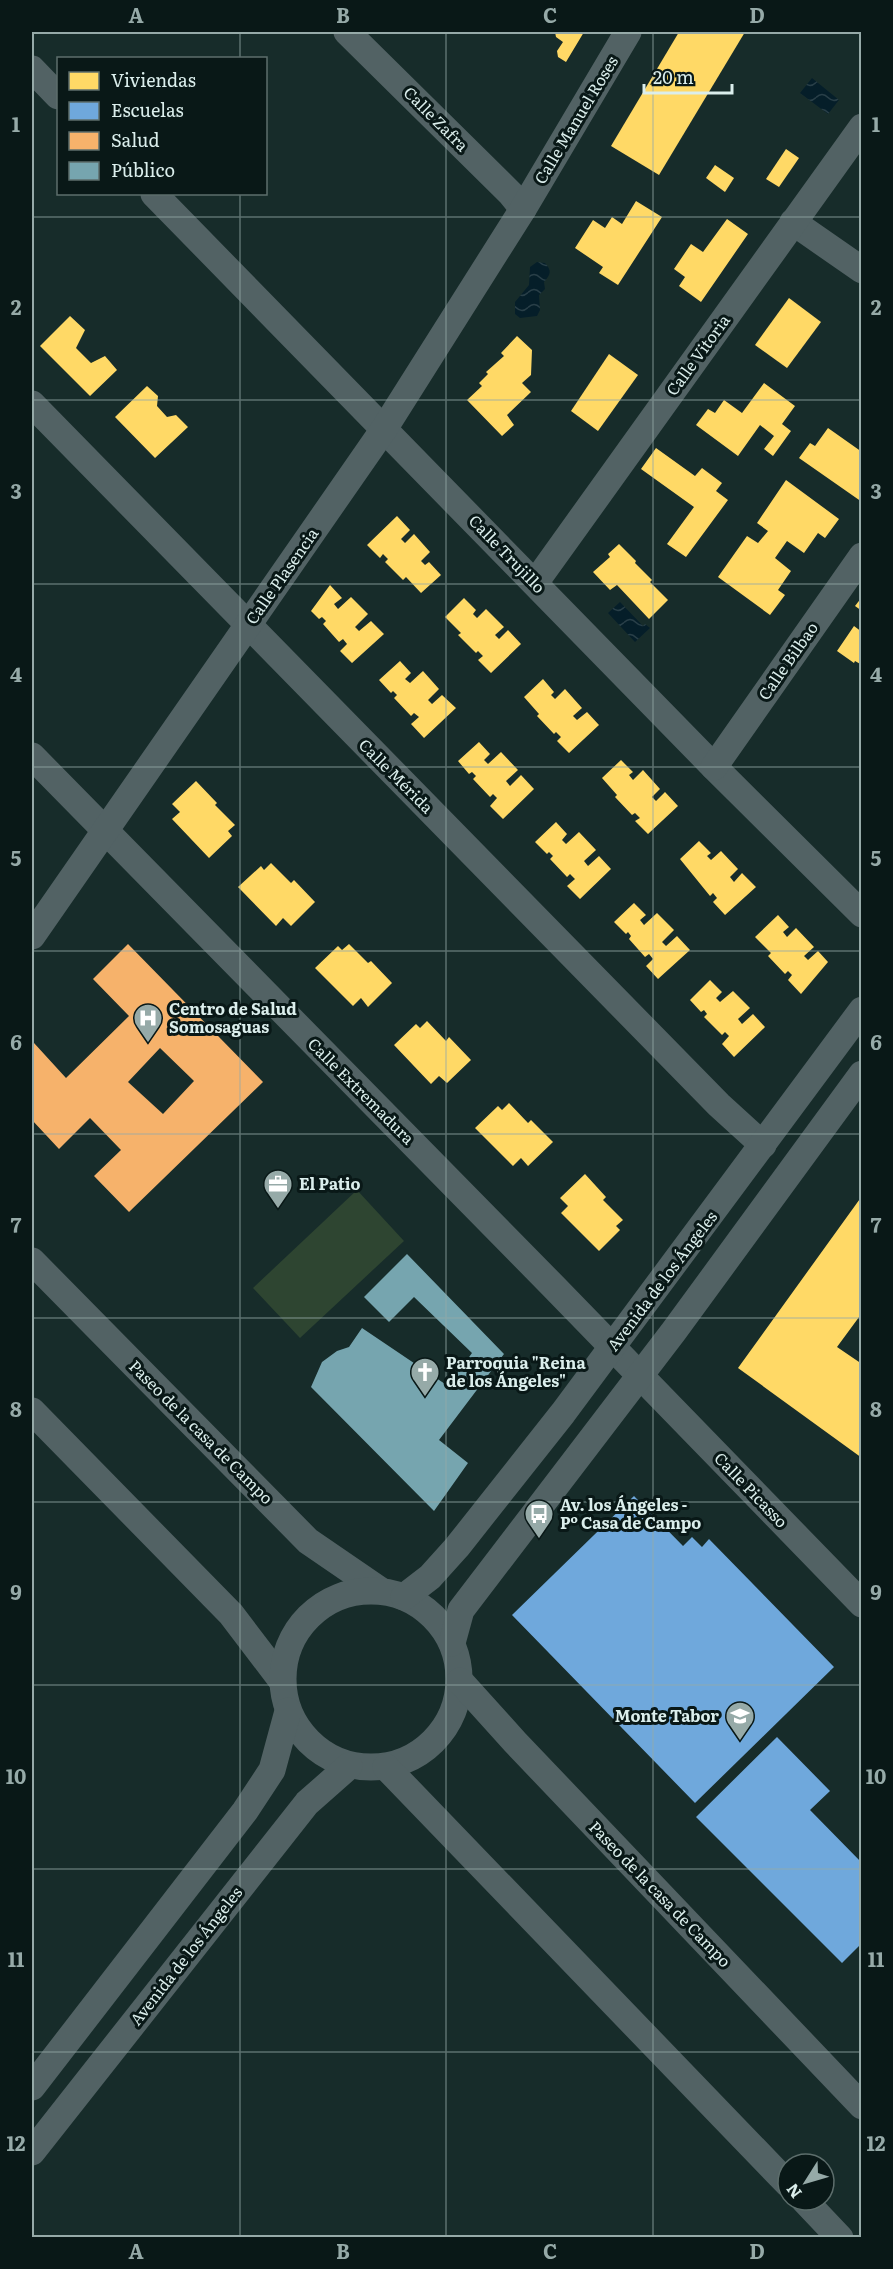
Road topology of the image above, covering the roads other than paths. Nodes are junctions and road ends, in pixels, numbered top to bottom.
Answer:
1 (347, 32) edge
2 (628, 32) edge
3 (32, 69) edge
4 (57, 95) edge
5 (861, 127) edge
6 (155, 195) edge
7 (523, 209) junction
8 (793, 222) junction
9 (861, 270) edge
10 (32, 404) edge
11 (384, 429) junction
12 (861, 556) edge
13 (535, 583) junction
14 (247, 626) junction
15 (32, 756) edge
16 (714, 767) junction
17 (105, 831) junction
18 (861, 914) edge
19 (32, 936) edge
20 (861, 1010) edge
21 (861, 1074) edge
22 (763, 1145) junction
23 (32, 1261) edge
24 (612, 1347) junction
25 (639, 1376) junction
26 (32, 1411) edge
27 (392, 1594) junction
28 (861, 1604) edge
29 (453, 1643) junction
30 (282, 1681) junction
31 (460, 1682) junction
32 (288, 1710) junction
33 (349, 1766) junction
34 (386, 1767) junction
35 (32, 2087) edge
36 (861, 2106) edge
37 (32, 2152) edge
38 (776, 2172) edge
39 (815, 2212) edge
40 (840, 2238) edge

1 - 7 street, Calle Zafra
2 - 7 street, Calle Manuel Roses
3 - 4 street
5 - 8 street, Calle Vitoria
6 - 11 street, Calle Trujillo
7 - 11 street, Calle Plasencia
8 - 9 street
8 - 13 street, Calle Vitoria
10 - 14 street, Calle Mérida
11 - 13 street, Calle Trujillo
11 - 14 street, Calle Plasencia
12 - 16 street, Calle Bilbao
13 - 16 street, Calle Trujillo
14 - 17 street, Calle Plasencia
14 - 22 street, Calle Mérida
15 - 17 street, Calle Extremadura
16 - 18 street, Calle Trujillo
17 - 19 street, Calle Plasencia
17 - 24 street, Calle Extremadura
20 - 22 street, Avenida de los Ángeles
21 - 25 street
22 - 24 street, Avenida de los Ángeles
23 - 27 street, Paseo de la casa de Campo
24 - 25 street, Calle Extremadura
24 - 27 street, Avenida de los Ángeles
25 - 28 street, Calle Picasso
25 - 29 street
26 - 30 street
27 - 29 street
27 - 30 street
29 - 31 street
30 - 32 street
31 - 34 street
31 - 36 street, Paseo de la casa de Campo
32 - 33 street
32 - 35 street
33 - 34 street
33 - 37 street, Avenida de los Ángeles
34 - 38 street
39 - 40 street

